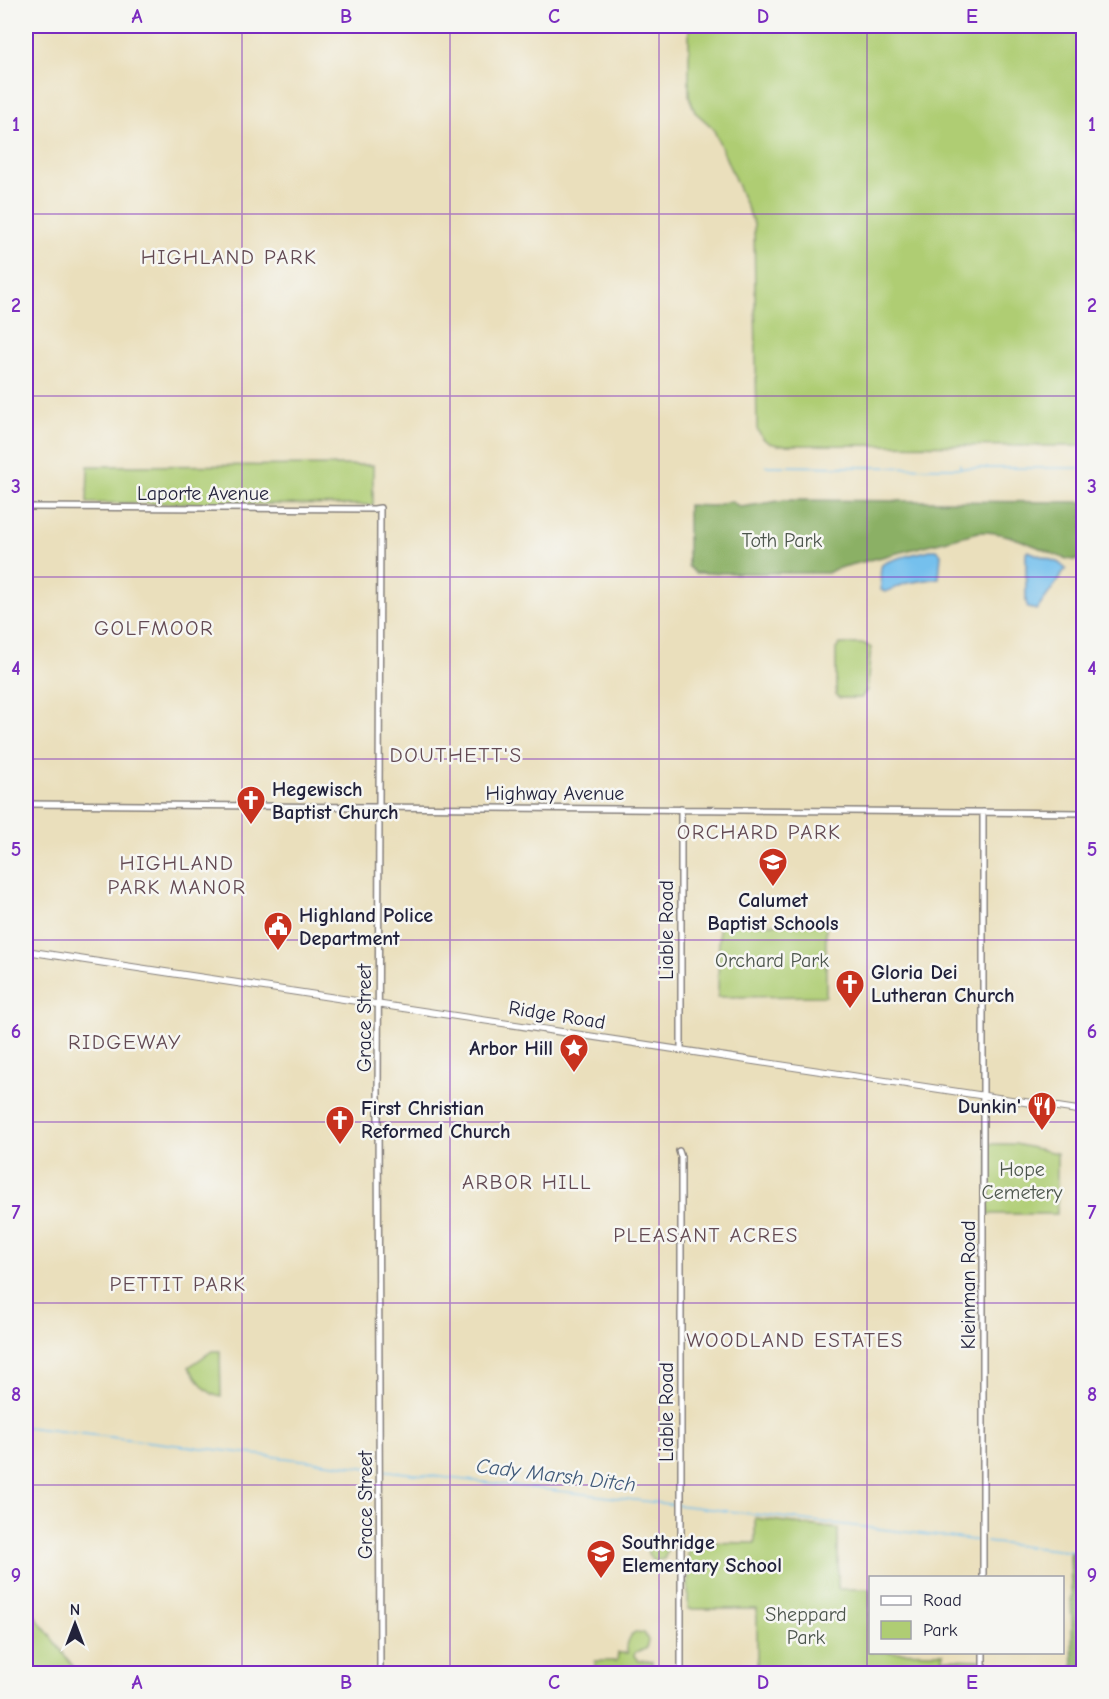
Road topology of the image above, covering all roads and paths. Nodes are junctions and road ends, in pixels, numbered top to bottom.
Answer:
1 (26, 507) edge
2 (380, 508) joint
3 (26, 804) edge
4 (379, 807) junction
5 (681, 809) junction
6 (983, 812) junction
7 (1083, 813) edge
8 (26, 951) edge
9 (380, 1005) junction
10 (681, 1050) junction
11 (983, 1097) junction
12 (1083, 1111) edge
13 (679, 1151) dead end
14 (983, 1576) edge
15 (983, 1654) edge
16 (380, 1674) edge
17 (681, 1674) edge
18 (983, 1674) edge

1 - 2 street, Laporte Avenue
2 - 4 street, Grace Street
3 - 4 street, Highway Avenue
4 - 5 street, Highway Avenue
4 - 9 street, Grace Street
5 - 6 street, Highway Avenue
5 - 10 street, Liable Road
6 - 7 street, Highway Avenue
6 - 11 street, Kleinman Road
8 - 9 main road, Ridge Road
9 - 10 main road, Ridge Road
9 - 16 street, Grace Street
10 - 11 main road, Ridge Road
11 - 12 main road, Ridge Road
11 - 14 street, Kleinman Road
13 - 17 street, Liable Road
15 - 18 street

